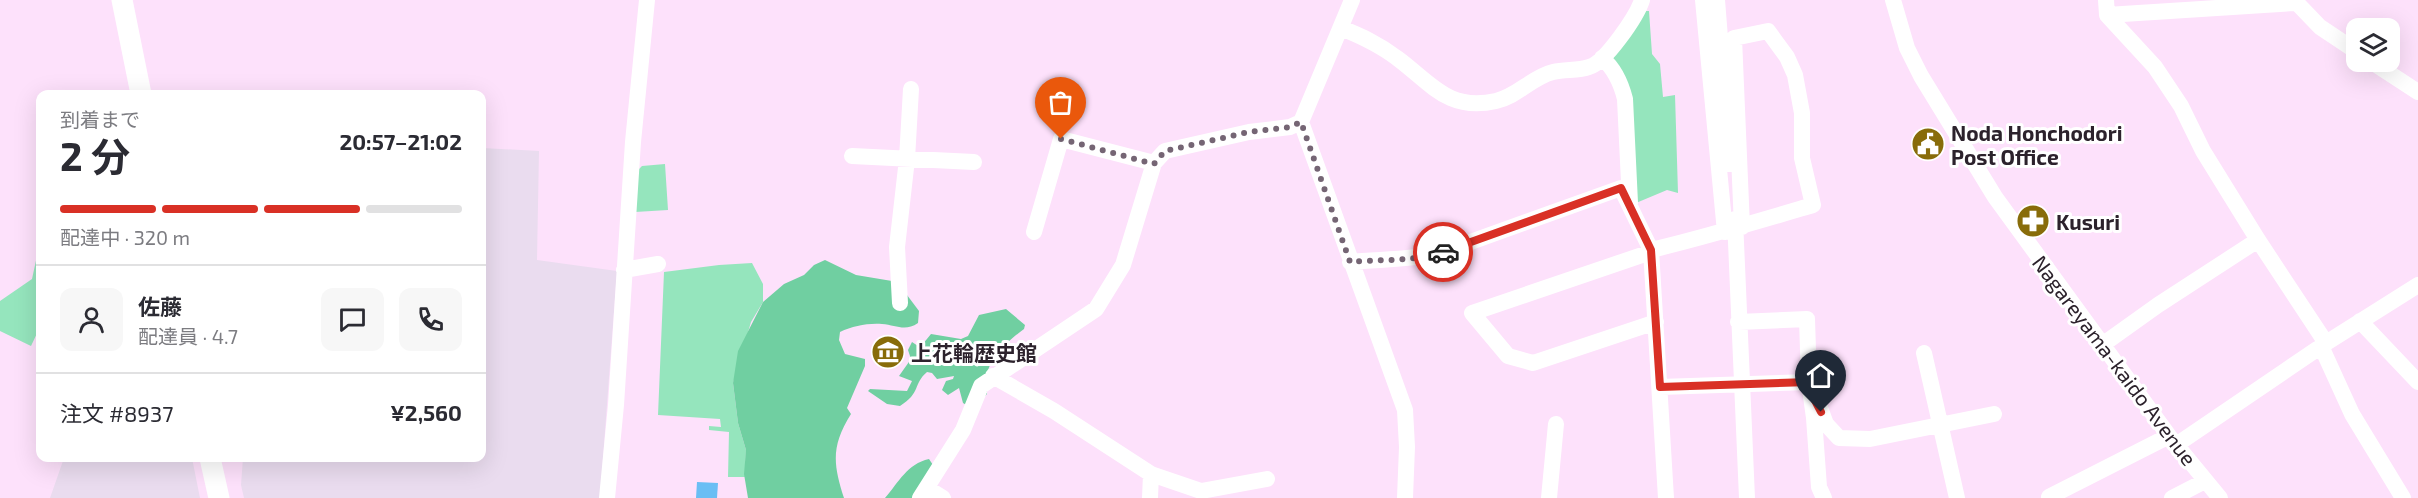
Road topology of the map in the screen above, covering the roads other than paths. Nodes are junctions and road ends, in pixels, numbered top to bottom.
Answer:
1 (123, 0) edge
2 (647, 0) edge
3 (1352, 0) edge
4 (1642, 0) edge
5 (1703, 0) edge
6 (1717, 0) edge
7 (1893, 0) edge
8 (2294, 2) edge
9 (2107, 8) edge
10 (1341, 28) junction
11 (2346, 44) edge
12 (1602, 58) junction
13 (2387, 72) edge
14 (911, 89) dead end
15 (140, 90) edge
16 (2418, 92) edge
17 (1301, 122) junction
18 (852, 156) dead end
19 (907, 159) junction
20 (974, 162) dead end
21 (1154, 164) junction
22 (1630, 205) junction
23 (1734, 229) junction
24 (1034, 232) dead end
25 (2258, 240) junction
26 (1651, 251) junction
27 (1350, 262) junction
28 (658, 264) dead end
29 (624, 270) junction
30 (2418, 285) edge
31 (900, 303) dead end
32 (2360, 321) junction
33 (1656, 322) junction
34 (1738, 322) junction
35 (2102, 345) junction
36 (2324, 345) junction
37 (1924, 353) dead end
38 (993, 376) junction
39 (2418, 382) edge
40 (1741, 385) junction
41 (1809, 386) junction
42 (1660, 387) junction
43 (1994, 414) dead end
44 (1556, 424) dead end
45 (1941, 426) junction
46 (2173, 441) junction
47 (211, 462) edge
48 (1151, 474) junction
49 (1267, 479) dead end
50 (2205, 481) junction
51 (923, 493) edge
52 (2049, 497) edge
53 (219, 498) edge
54 (607, 498) edge
55 (943, 498) edge
56 (1150, 498) edge
57 (1405, 498) edge
58 (1549, 498) edge
59 (1666, 498) edge
60 (1747, 498) edge
61 (1824, 498) edge
62 (1957, 498) edge
63 (2172, 498) edge
64 (2220, 498) edge
65 (2403, 498) edge

1 - 15 main road
2 - 29 street
3 - 10 street
4 - 12 street
5 - 23 street
6 - 23 street
7 - 35 street, Nagareyama-kaido Avenue
8 - 9 street
8 - 11 street
9 - 25 street
10 - 12 street
10 - 17 street
12 - 22 street
13 - 16 street
14 - 19 street
17 - 21 street
17 - 27 street
18 - 19 street
19 - 20 street
19 - 31 street
21 - 24 street
21 - 38 street
22 - 26 street
22 - 27 street
23 - 23 street
23 - 26 street
23 - 34 street
25 - 35 street
25 - 36 street
26 - 33 street
26 - 33 street
27 - 57 street
28 - 29 street
29 - 54 street
30 - 32 street
32 - 36 street
32 - 39 street
33 - 42 street
34 - 40 street
34 - 41 street
35 - 46 street, Nagareyama-kaido Avenue
36 - 46 street
36 - 65 street
37 - 45 street
38 - 48 street
38 - 51 street
40 - 41 street
40 - 42 street
40 - 60 street
41 - 45 street
41 - 61 street
42 - 59 street
43 - 45 street
44 - 58 street
45 - 62 street
46 - 50 street, Nagareyama-kaido Avenue
46 - 52 street
47 - 53 main road
48 - 49 street
48 - 56 street
50 - 63 street
50 - 64 street, Nagareyama-kaido Avenue
51 - 55 street

